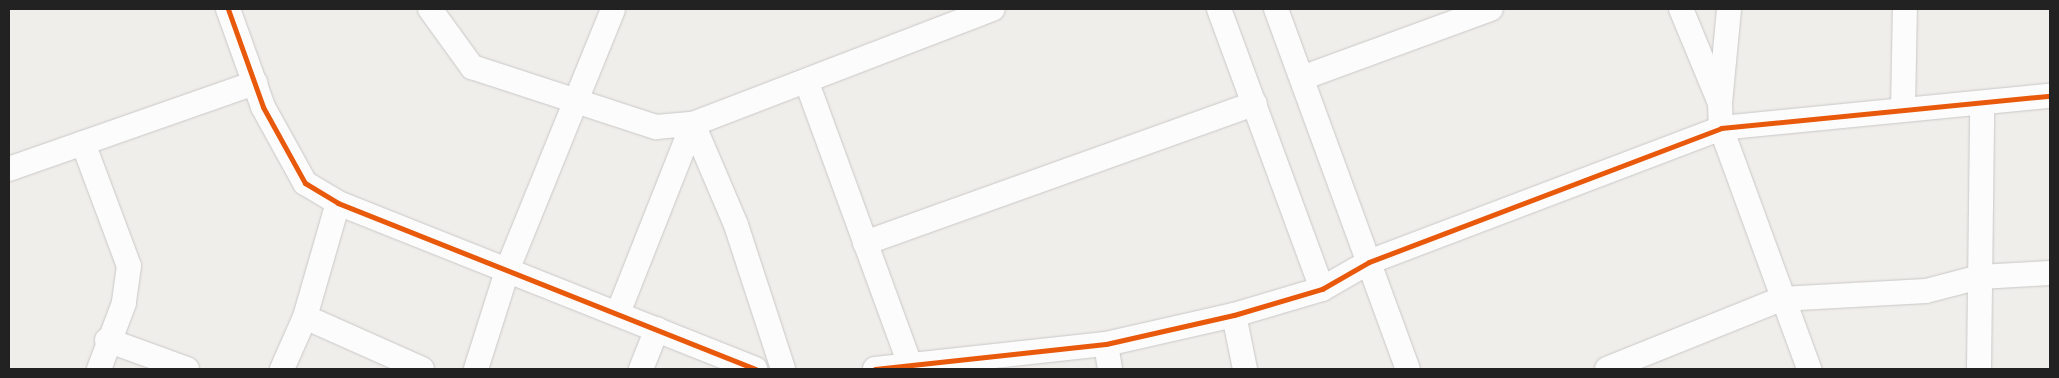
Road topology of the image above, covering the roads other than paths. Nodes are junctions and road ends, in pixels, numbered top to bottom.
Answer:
1 (228, 9) edge
2 (430, 9) edge
3 (613, 9) edge
4 (993, 9) edge
5 (1220, 9) edge
6 (1276, 9) edge
7 (1491, 9) edge
8 (1681, 9) edge
9 (1729, 9) edge
10 (1905, 9) edge
11 (1302, 78) junction
12 (255, 83) junction
13 (807, 84) junction
14 (2050, 96) edge
15 (578, 101) junction
16 (1720, 102) junction
17 (1255, 103) junction
18 (1982, 106) junction
19 (1903, 109) junction
20 (693, 124) junction
21 (1721, 128) junction
22 (84, 143) junction
23 (9, 169) edge
24 (338, 202) junction
25 (865, 243) junction
26 (1369, 262) junction
27 (508, 268) junction
28 (2050, 273) edge
29 (1980, 277) junction
30 (1322, 289) junction
31 (1781, 299) junction
32 (618, 313) junction
33 (1234, 315) junction
34 (304, 317) junction
35 (656, 328) junction
36 (107, 340) junction
37 (1106, 344) junction
38 (910, 364) junction
39 (99, 369) edge
40 (187, 369) edge
41 (282, 369) edge
42 (422, 369) edge
43 (476, 369) edge
44 (641, 369) edge
45 (755, 369) edge
46 (783, 369) edge
47 (875, 369) edge
48 (1110, 369) edge
49 (1244, 369) edge
50 (1408, 369) edge
51 (1607, 369) edge
52 (1809, 369) edge
53 (1980, 369) edge

1 - 12 street
2 - 15 street
3 - 15 street
4 - 13 street
5 - 17 street
6 - 11 street
7 - 11 street
8 - 16 street
9 - 16 street
10 - 19 street
11 - 26 street
12 - 22 street
12 - 24 street
13 - 20 street
13 - 25 street
14 - 18 street
15 - 20 street
15 - 27 street
16 - 21 street
17 - 25 street
17 - 30 street
18 - 19 street
18 - 29 street
19 - 21 street
20 - 32 street
20 - 46 street
21 - 26 street
21 - 31 street
22 - 23 street
22 - 36 street
24 - 27 street
24 - 34 street
25 - 38 street
26 - 30 street
26 - 50 street
27 - 32 street
27 - 43 street
28 - 29 street
29 - 31 street
29 - 53 street
30 - 33 street
31 - 51 street
31 - 52 street
32 - 35 street
33 - 37 street
33 - 49 street
34 - 41 street
34 - 42 street
35 - 44 street
35 - 45 street
36 - 39 street
36 - 40 street
37 - 38 street
37 - 48 street
38 - 47 street

